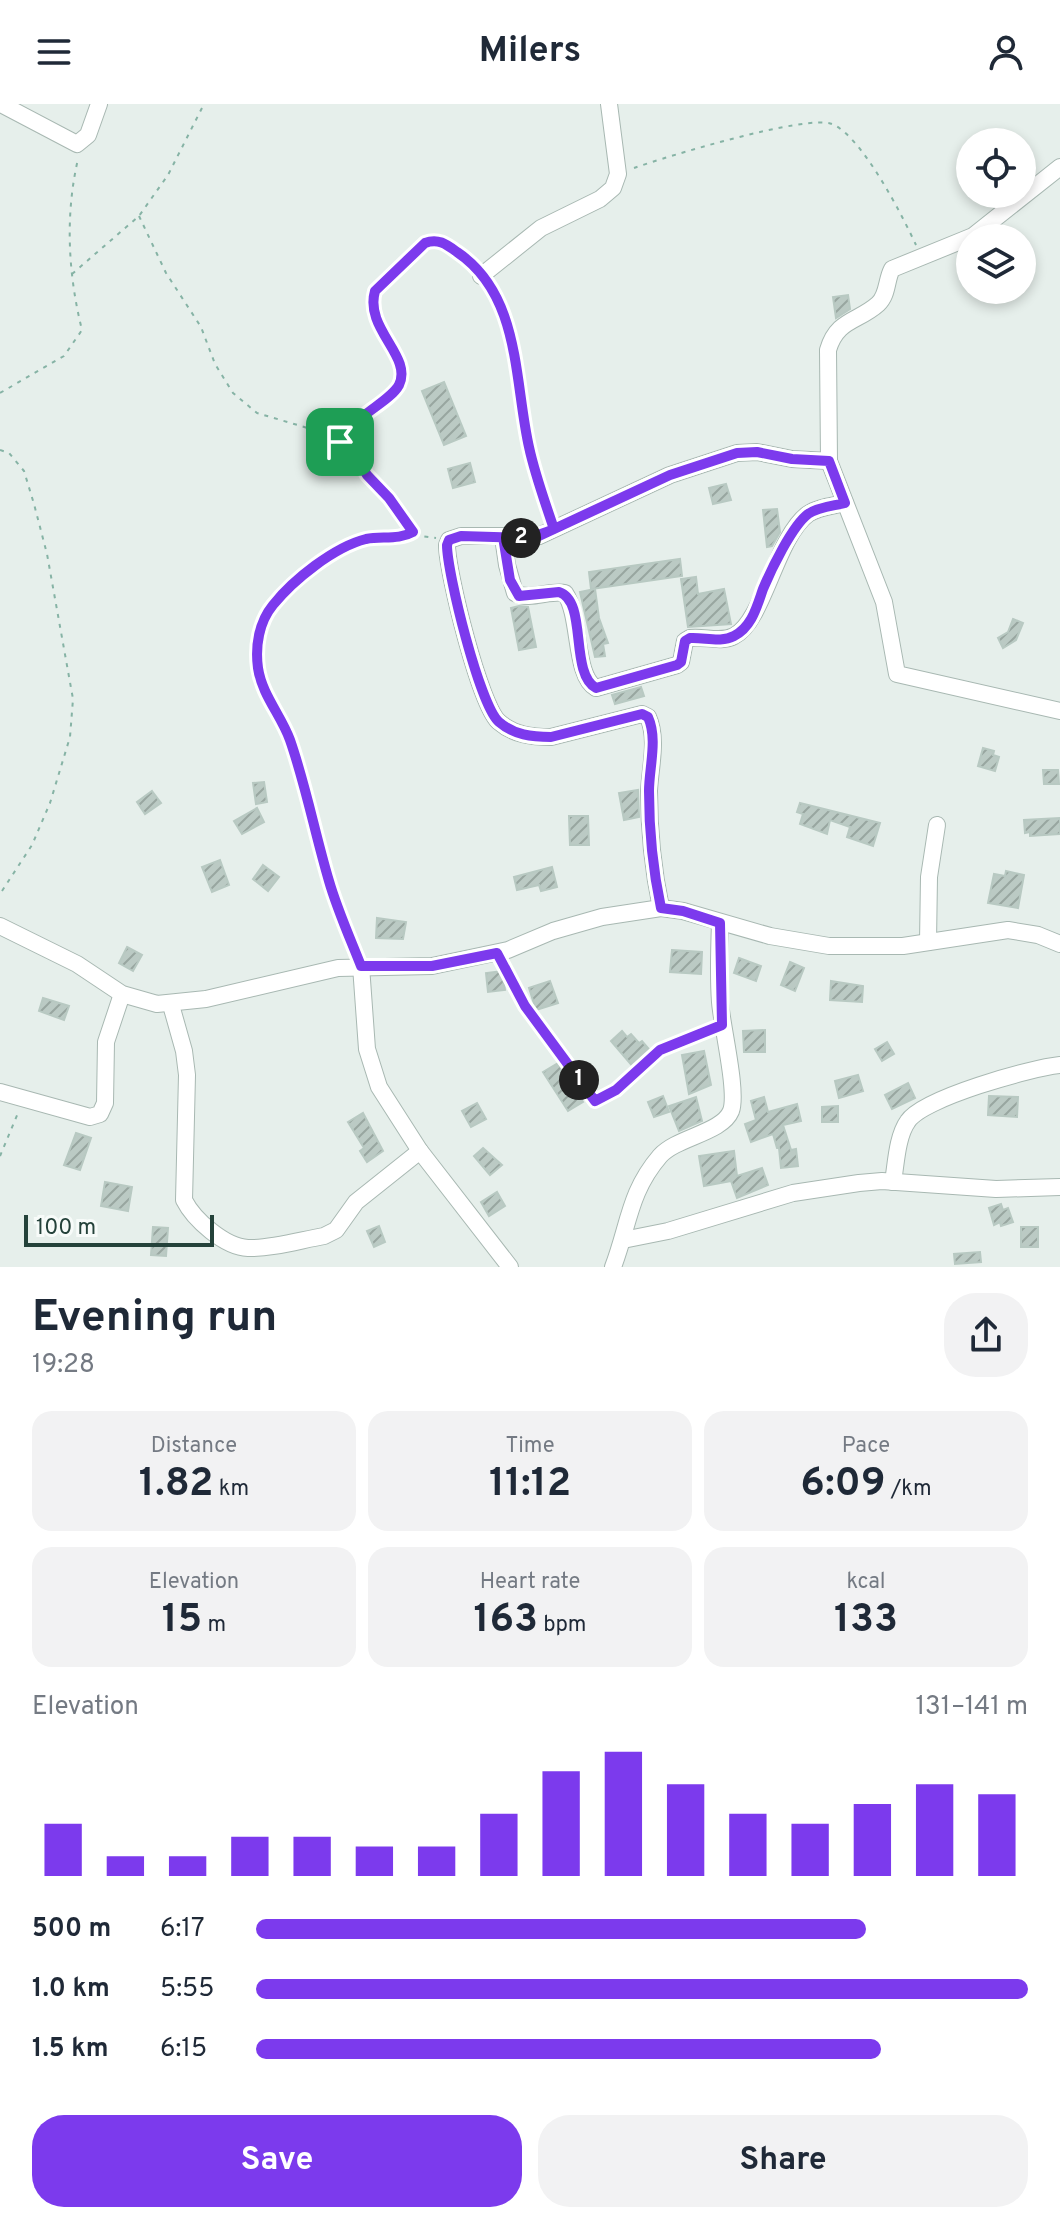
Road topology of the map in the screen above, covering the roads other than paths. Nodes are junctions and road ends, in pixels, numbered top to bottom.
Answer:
1 (1, 104) edge
2 (99, 104) edge
3 (609, 104) edge
4 (1060, 167) edge
5 (481, 276) road end
6 (829, 461) junction
7 (845, 503) junction
8 (503, 537) junction
9 (1060, 711) edge
10 (937, 825) dead end
11 (661, 908) junction
12 (720, 923) junction
13 (0, 926) edge
14 (928, 942) junction
15 (1060, 944) edge
16 (361, 966) junction
17 (122, 994) junction
18 (171, 1005) junction
19 (1060, 1065) edge
20 (0, 1092) edge
21 (420, 1151) junction
22 (893, 1182) junction
23 (1060, 1187) edge
24 (623, 1240) junction
25 (510, 1267) edge
26 (613, 1267) edge

1 - 2 street
3 - 5 street
4 - 6 street
6 - 7 street
6 - 8 street
7 - 8 street
7 - 9 street
8 - 11 street
10 - 14 street
11 - 12 street
11 - 16 street
12 - 14 street
12 - 24 street
13 - 17 street
14 - 15 street
16 - 18 street
16 - 21 street
17 - 18 street
17 - 20 street
18 - 21 street
19 - 22 street
21 - 25 street
22 - 23 street
22 - 24 street
24 - 26 street

